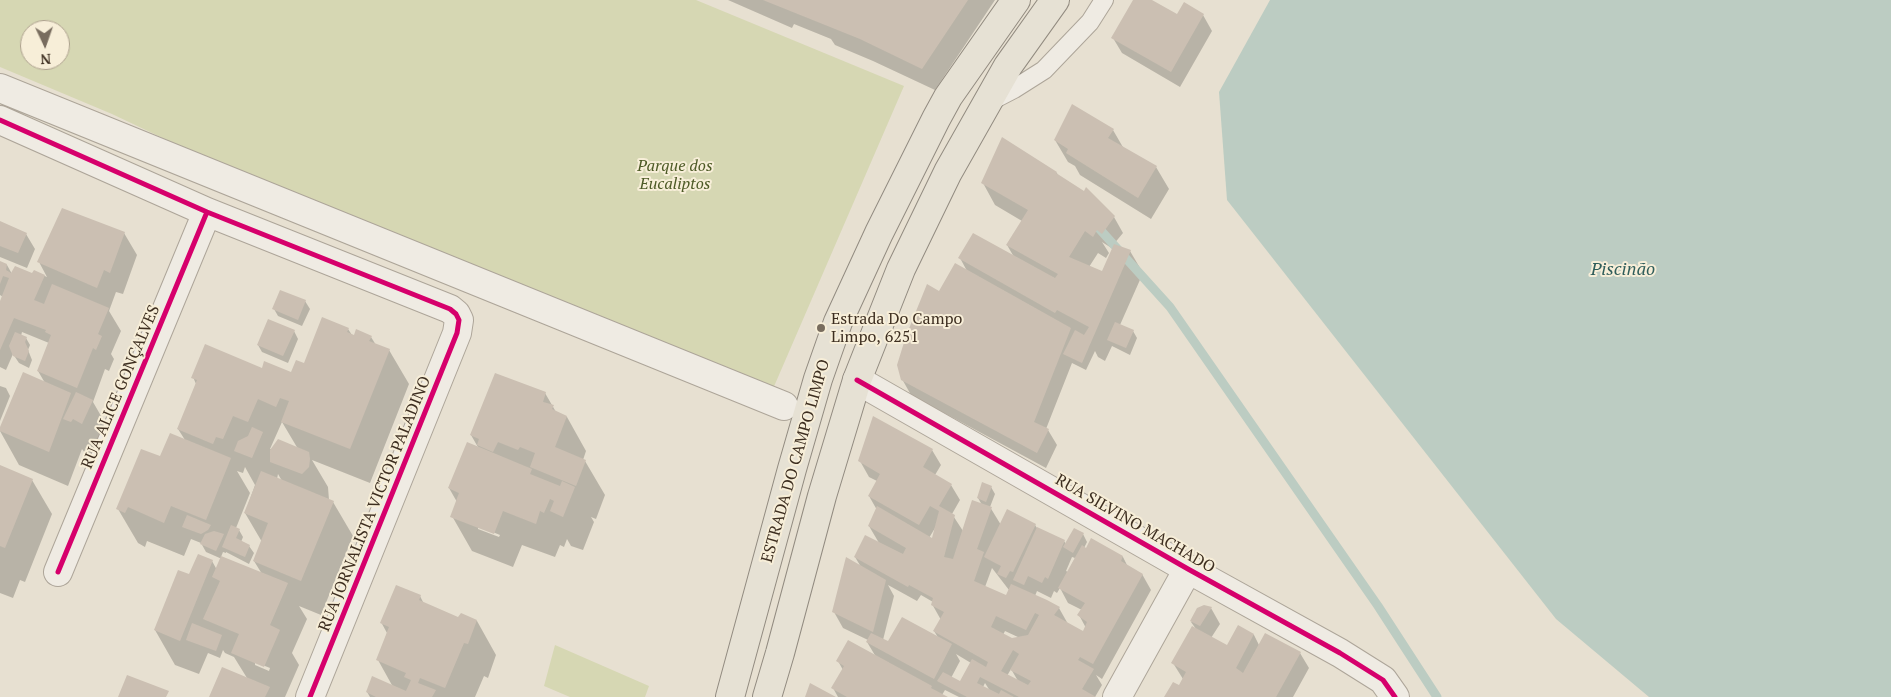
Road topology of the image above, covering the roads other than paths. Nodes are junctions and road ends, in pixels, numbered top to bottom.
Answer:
1 (1016, 0) edge
2 (1055, 0) edge
3 (1104, 0) edge
4 (0, 88) edge
5 (988, 102) junction
6 (0, 120) edge
7 (207, 212) junction
8 (857, 380) junction
9 (784, 406) dead end
10 (1188, 569) junction
11 (58, 572) dead end
12 (310, 697) edge
13 (730, 697) edge
14 (767, 697) edge
15 (1117, 697) edge
16 (1395, 697) edge

1 - 13 main road, ESTRADA DO CAMPO LIMPO
2 - 5 main road
3 - 5 lane
4 - 9 street
5 - 8 main road
6 - 7 street
7 - 11 street, RUA ALICE GONÇALVES
7 - 12 street, RUA JORNALISTA VICTOR PALADINO
8 - 10 street, RUA SILVINO MACHADO
8 - 14 main road
10 - 15 street
10 - 16 street, RUA SILVINO MACHADO

